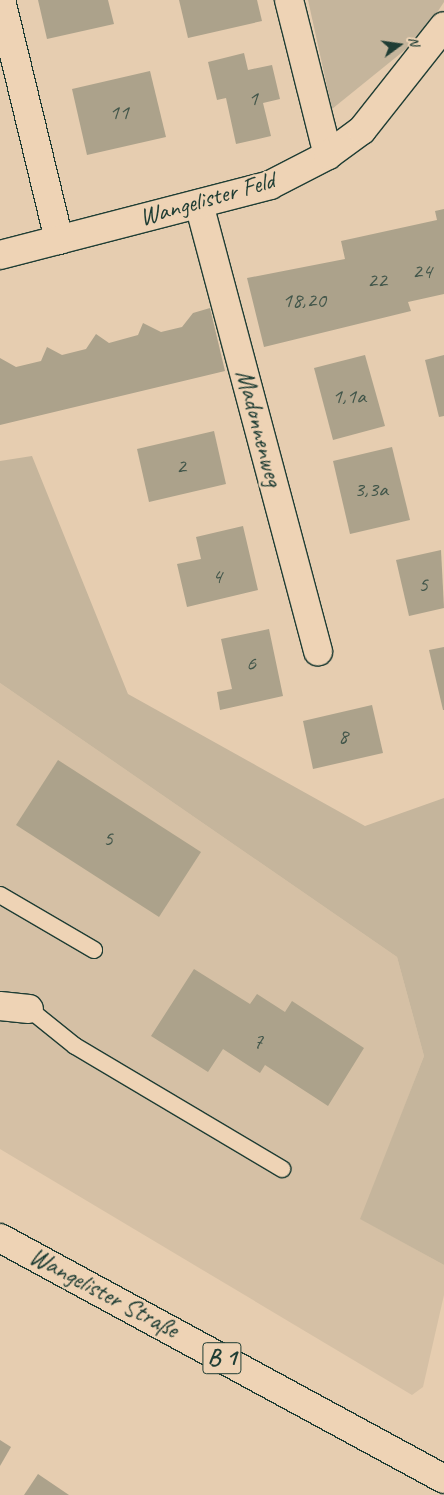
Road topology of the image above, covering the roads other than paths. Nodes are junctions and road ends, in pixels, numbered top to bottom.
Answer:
1 (1, 0) edge
2 (289, 0) edge
3 (440, 41) edge
4 (328, 155) junction
5 (199, 204) junction
6 (59, 240) junction
7 (0, 255) edge
8 (318, 651) dead end
9 (0, 895) edge
10 (94, 950) dead end
11 (0, 1006) edge
12 (29, 1010) joint
13 (282, 1169) dead end
14 (0, 1238) edge
15 (444, 1479) edge

1 - 6 street
2 - 4 street
3 - 4 street, Wangelister Feld
4 - 5 street, Wangelister Feld
5 - 6 street, Wangelister Feld
5 - 8 street, Madonnenweg
6 - 7 street, Wangelister Feld
9 - 10 lane
11 - 12 street
12 - 13 lane
14 - 15 street, Wangelister Straße / B 1

